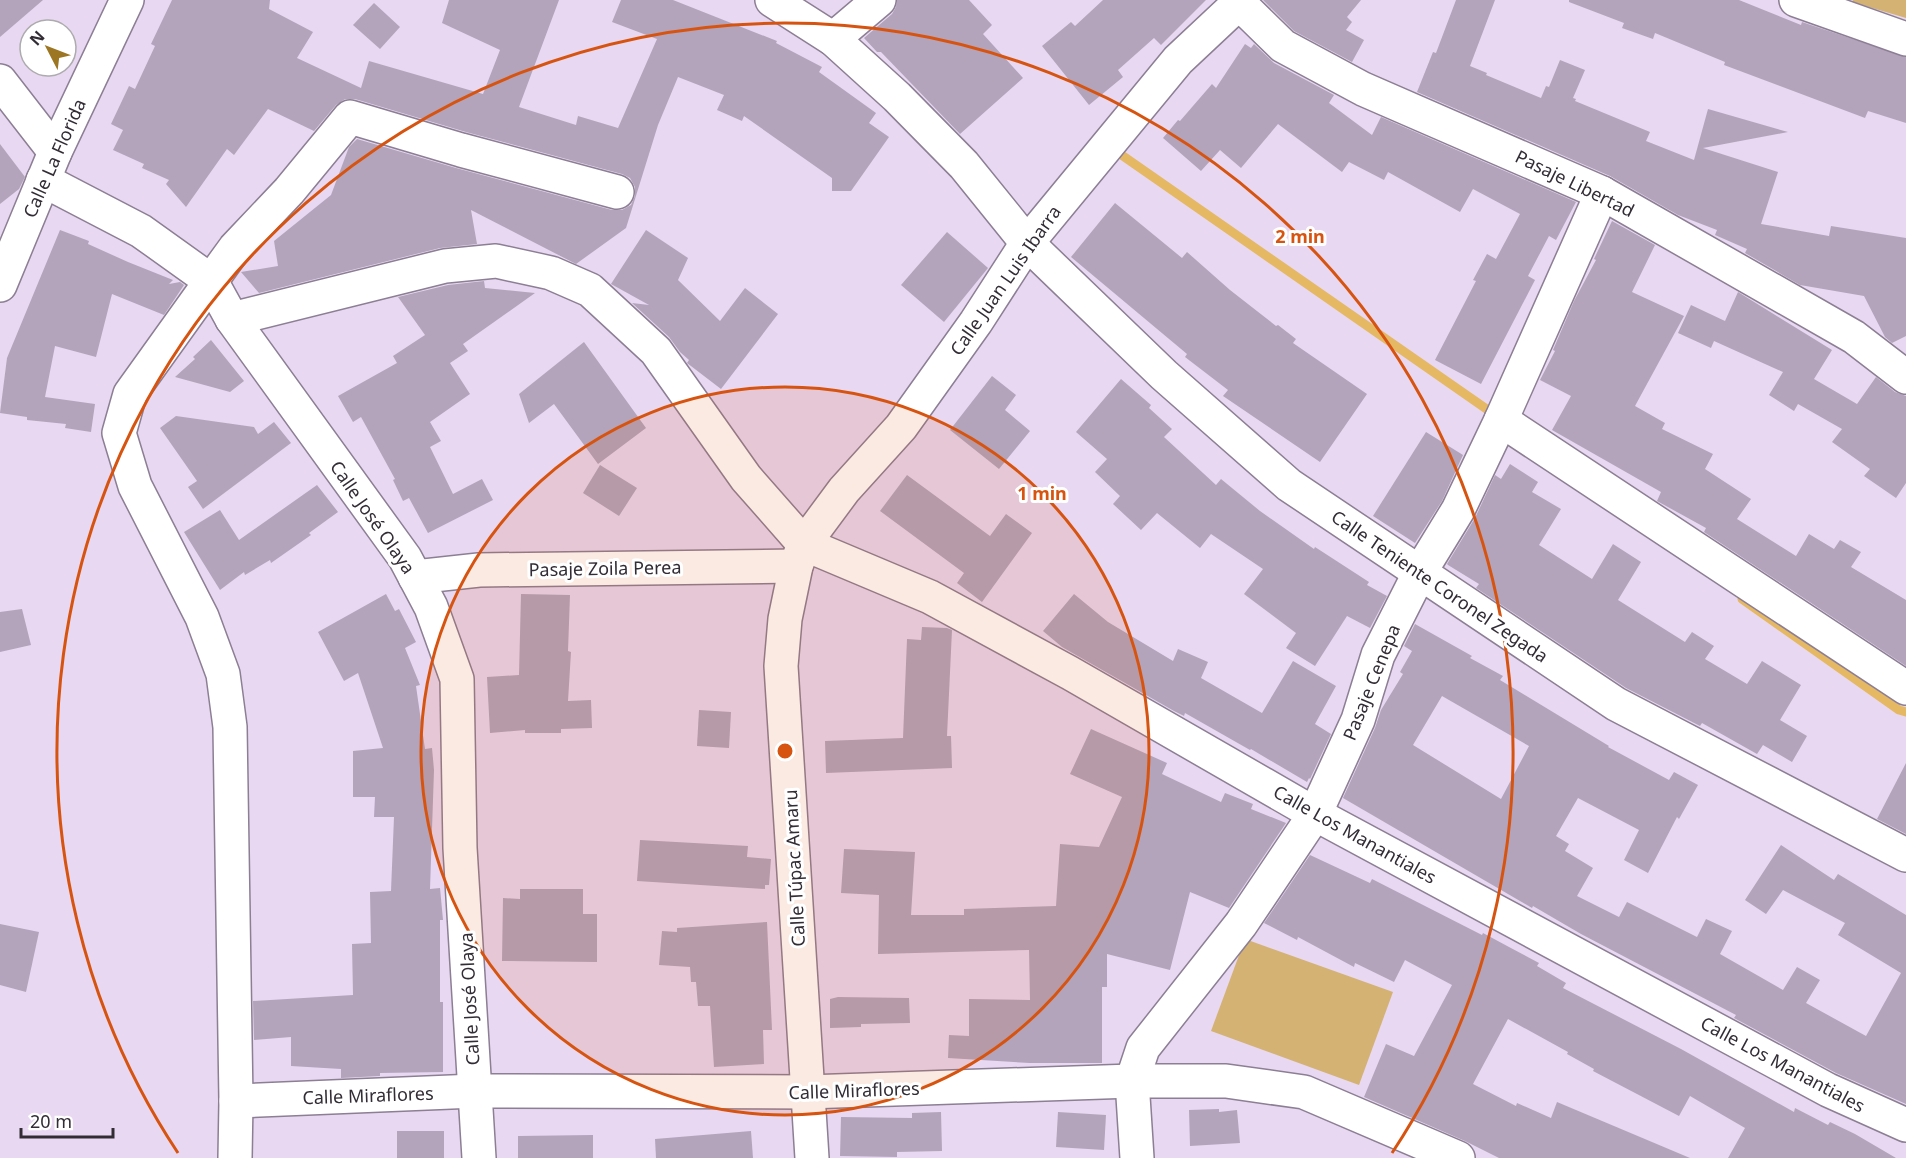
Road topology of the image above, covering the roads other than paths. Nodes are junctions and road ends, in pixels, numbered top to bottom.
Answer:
1 (127, 0) edge
2 (772, 0) edge
3 (879, 0) edge
4 (1240, 1) edge
5 (1816, 4) edge
6 (833, 39) junction
7 (1906, 39) edge
8 (0, 81) edge
9 (49, 166) junction
10 (617, 192) dead end
11 (1602, 193) junction
12 (1027, 243) junction
13 (211, 281) junction
14 (0, 285) edge
15 (232, 319) junction
16 (1906, 377) edge
17 (1501, 420) junction
18 (800, 555) junction
19 (1420, 572) junction
20 (416, 577) junction
21 (1906, 688) edge
22 (1315, 814) junction
23 (1906, 855) edge
24 (1132, 1081) junction
25 (475, 1091) junction
26 (807, 1092) junction
27 (236, 1101) junction
28 (1906, 1125) edge
29 (235, 1158) edge
30 (479, 1158) edge
31 (812, 1158) edge
32 (1137, 1158) edge
33 (1458, 1158) edge

1 - 9 street, Calle La Florida
2 - 6 street, Calle Teniente Coronel Zegada
3 - 6 street
4 - 11 street, Pasaje Libertad
4 - 12 street, Calle Juan Luis Ibarra
5 - 7 street
6 - 12 street, Calle Teniente Coronel Zegada
8 - 9 street
9 - 13 street, Calle José Olaya
9 - 14 street, Calle La Florida
10 - 13 street
11 - 16 street, Pasaje Libertad
11 - 17 street, Pasaje Cenepa
12 - 18 street, Calle Juan Luis Ibarra
12 - 19 street, Calle Teniente Coronel Zegada
13 - 15 street, Calle José Olaya
13 - 27 street
15 - 18 street
15 - 20 street, Calle José Olaya
17 - 19 street, Pasaje Cenepa
17 - 21 street
18 - 20 street, Pasaje Zoila Perea
18 - 22 street, Calle Los Manantiales
18 - 26 street, Calle Túpac Amaru
19 - 22 street, Pasaje Cenepa
19 - 23 street, Calle Teniente Coronel Zegada
20 - 25 street, Calle José Olaya
22 - 24 street, Pasaje Cenepa
22 - 28 street, Calle Los Manantiales
24 - 26 street, Calle Miraflores
24 - 32 street
24 - 33 street, Calle Miraflores
25 - 26 street, Calle Miraflores
25 - 27 street, Calle Miraflores
25 - 30 street, Calle José Olaya
26 - 31 street, Calle Túpac Amaru
27 - 29 street

